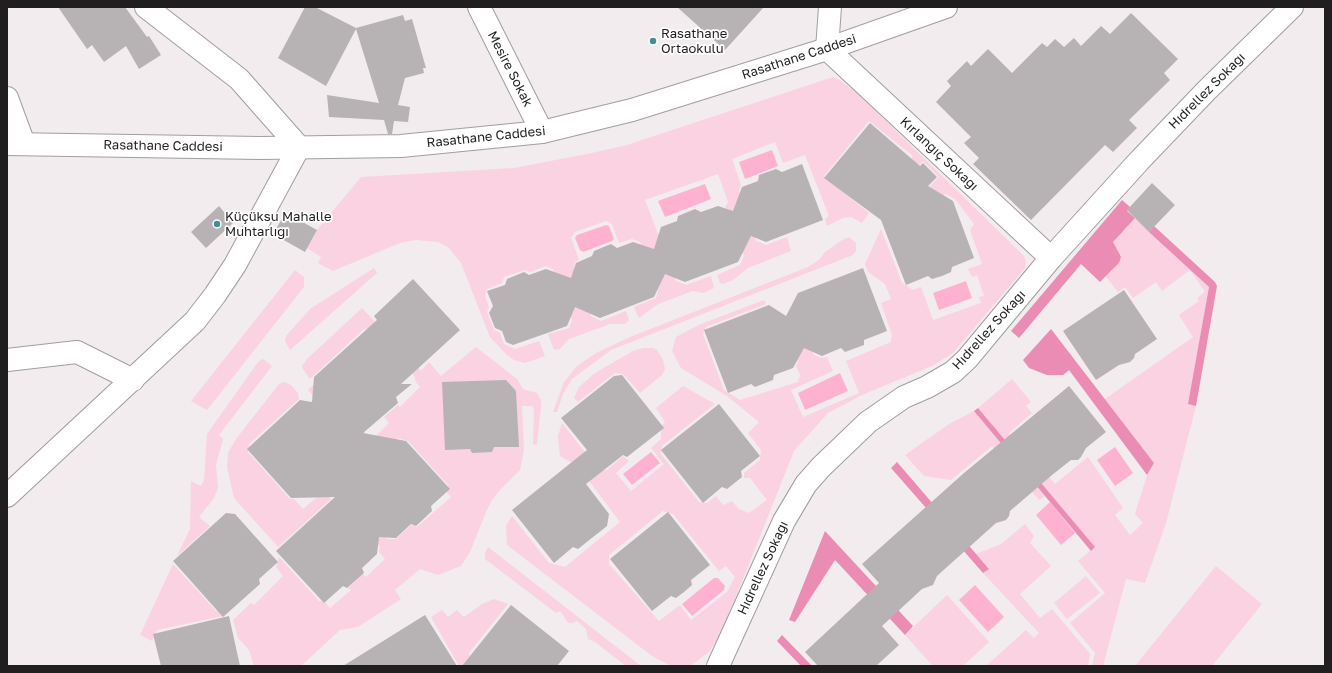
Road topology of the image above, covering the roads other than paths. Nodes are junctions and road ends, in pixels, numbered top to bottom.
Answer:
1 (146, 7) edge
2 (479, 7) edge
3 (830, 7) edge
4 (946, 7) edge
5 (1292, 7) edge
6 (827, 49) junction
7 (7, 98) edge
8 (542, 132) junction
9 (16, 144) edge
10 (299, 147) junction
11 (1051, 258) junction
12 (7, 360) edge
13 (133, 380) junction
14 (9, 490) edge
15 (718, 666) edge

1 - 10 street
2 - 8 street, Mesire Sokak
3 - 6 street
4 - 6 street, Rasathane Caddesi
5 - 11 street, Hıdrellez Sokağı
6 - 8 street, Rasathane Caddesi
6 - 11 street, Kırlangıç Sokağı
7 - 9 street
8 - 10 street, Rasathane Caddesi
9 - 10 street, Rasathane Caddesi
10 - 13 street
11 - 15 street, Hıdrellez Sokağı
12 - 13 street
13 - 14 street

